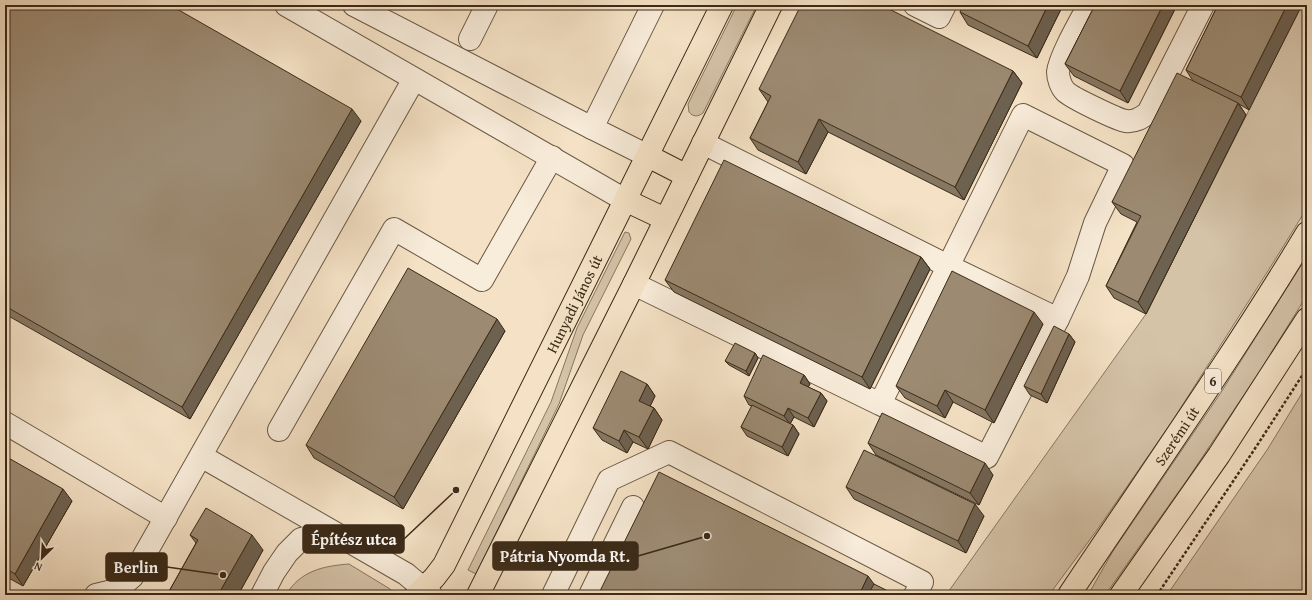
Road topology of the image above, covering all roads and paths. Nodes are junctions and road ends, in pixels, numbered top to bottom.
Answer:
1 (286, 5) edge
2 (354, 5) edge
3 (487, 5) edge
4 (653, 5) edge
5 (722, 5) edge
6 (771, 5) edge
7 (915, 5) edge
8 (944, 5) edge
9 (1089, 5) edge
10 (1203, 5) edge
11 (470, 39) dead end
12 (414, 79) junction
13 (592, 128) junction
14 (703, 143) junction
15 (648, 156) junction
16 (552, 157) junction
17 (687, 176) junction
18 (626, 200) junction
19 (665, 219) junction
20 (1307, 233) edge
21 (948, 266) junction
22 (634, 284) junction
23 (1058, 319) junction
24 (1307, 319) edge
25 (1307, 368) edge
26 (880, 404) junction
27 (5, 423) edge
28 (279, 430) dead end
29 (201, 456) junction
30 (633, 507) dead end
31 (166, 518) junction
32 (340, 536) junction
33 (427, 594) edge
34 (96, 595) edge
35 (262, 595) edge
36 (478, 595) edge
37 (553, 595) edge
38 (590, 595) edge
39 (915, 595) edge
40 (1069, 595) edge
41 (1120, 595) edge
42 (1157, 595) edge

1 - 12 lane
2 - 13 lane
3 - 11 lane
4 - 13 lane
5 - 15 main road, Hunyadi János út
6 - 14 main road
7 - 8 lane
9 - 10 lane
12 - 16 lane
12 - 29 lane
13 - 15 lane
14 - 17 main road
14 - 21 lane
15 - 17 main road
15 - 18 main road, Hunyadi János út
16 - 18 lane
16 - 28 lane
17 - 19 main road
18 - 19 main road
18 - 33 main road, Hunyadi János út
19 - 22 main road
20 - 40 main road, Szerémi út / 6
21 - 23 lane
21 - 23 lane
21 - 26 lane
22 - 26 lane
22 - 36 main road
23 - 26 lane
24 - 41 main road
25 - 42 path
27 - 31 lane
29 - 31 lane
29 - 32 lane
30 - 38 lane
31 - 34 lane
32 - 33 lane
32 - 35 lane
37 - 39 lane

